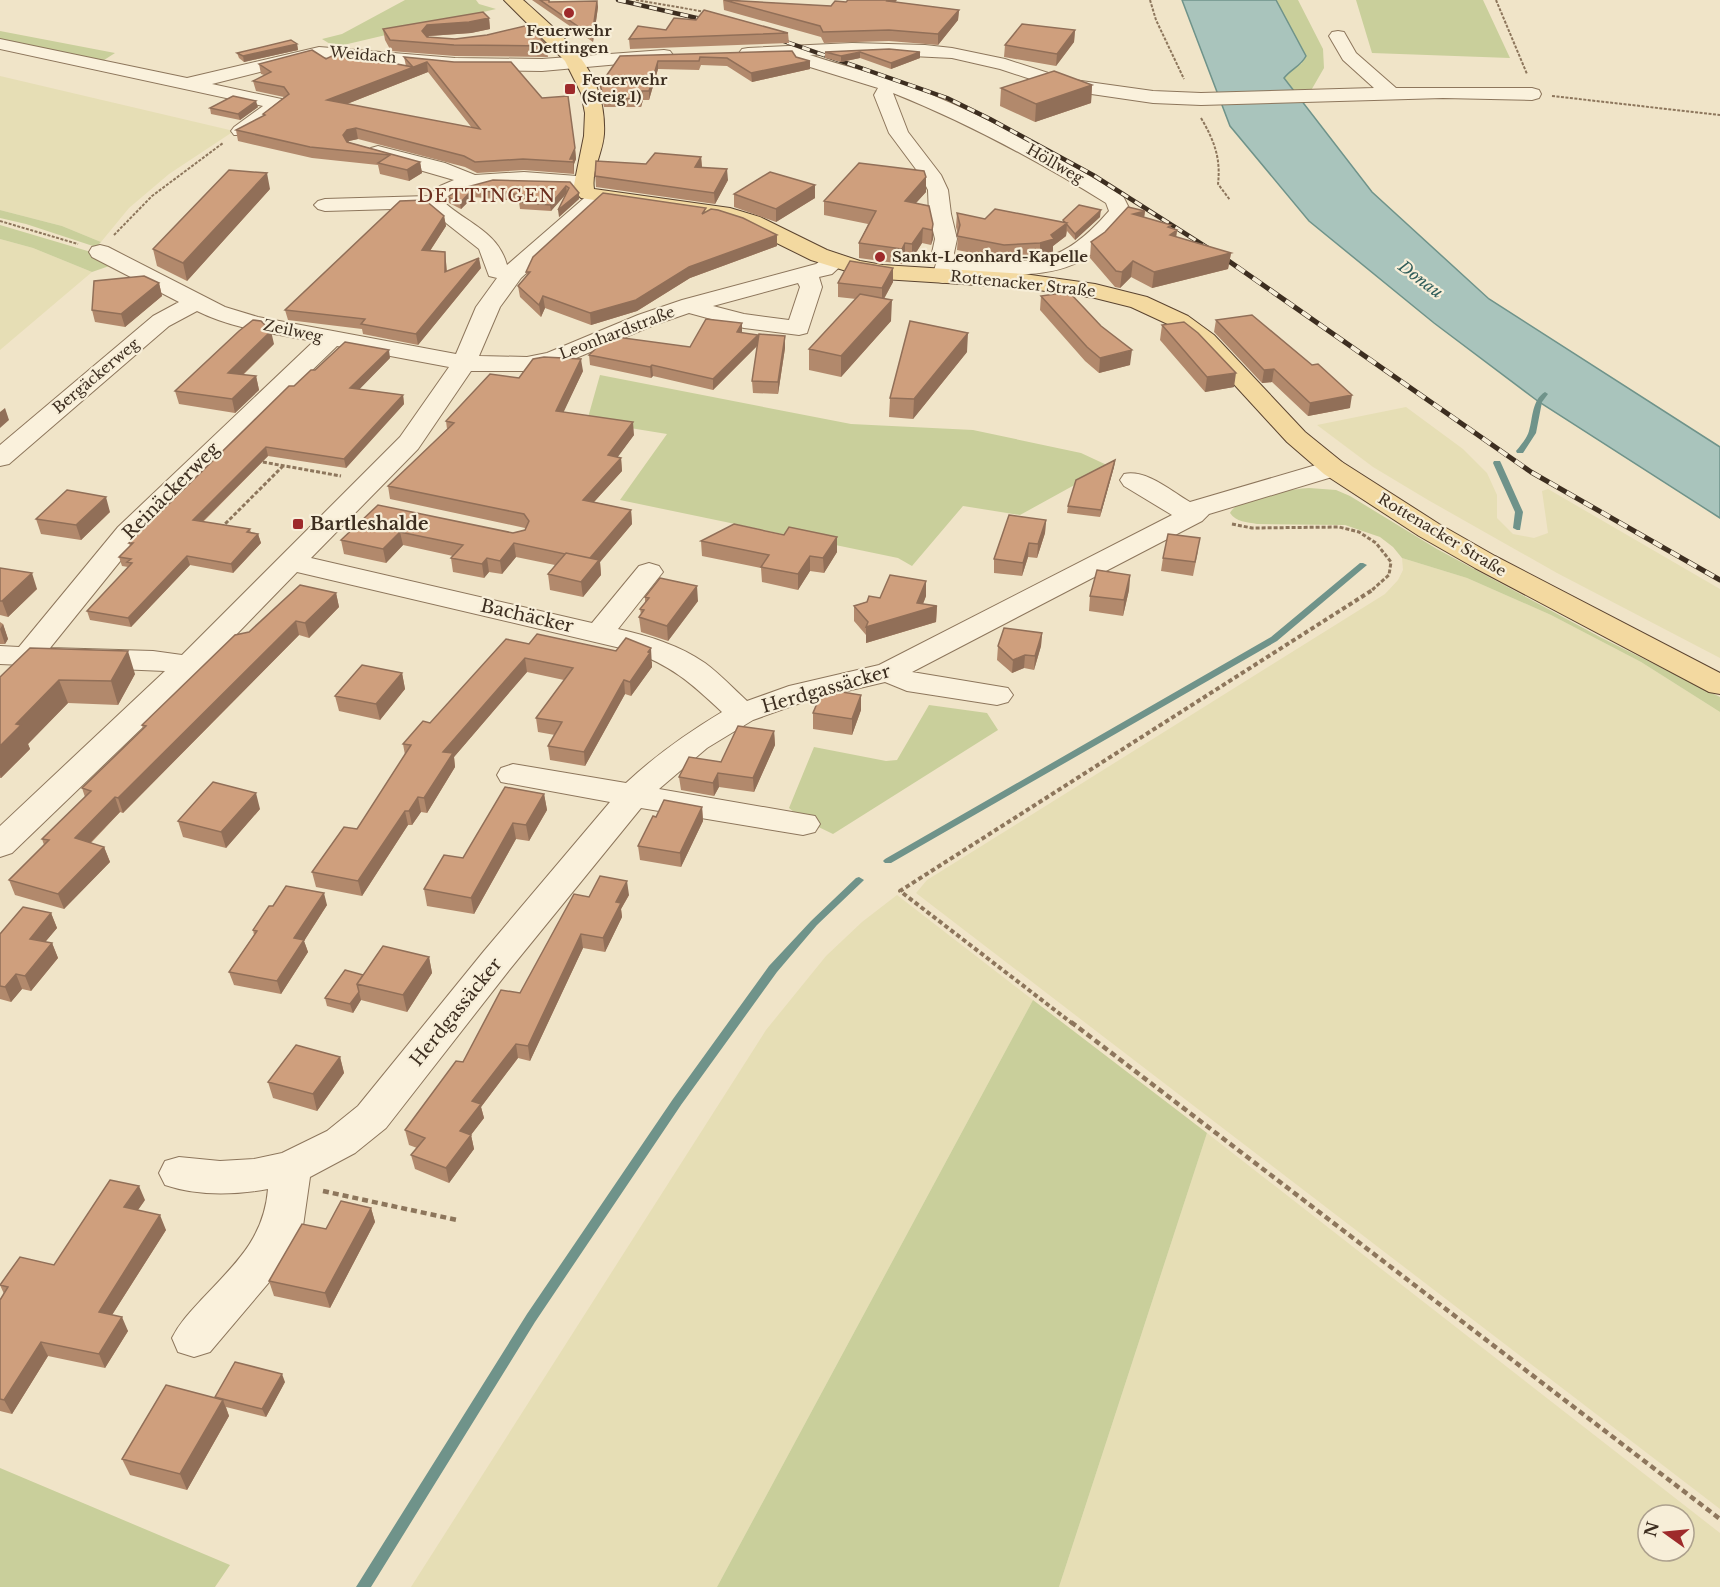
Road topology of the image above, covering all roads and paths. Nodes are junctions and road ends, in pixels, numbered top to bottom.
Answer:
1 (513, 0) edge
2 (636, 0) edge
3 (1150, 0) edge
4 (1496, 0) edge
5 (712, 14) edge
6 (541, 25) junction
7 (518, 30) edge
8 (781, 33) edge
9 (1338, 36) dead end
10 (0, 44) edge
11 (832, 49) junction
12 (790, 53) junction
13 (733, 54) edge
14 (687, 55) edge
15 (578, 63) junction
16 (187, 84) junction
17 (888, 86) junction
18 (1532, 88) junction
19 (1384, 94) junction
20 (1195, 99) junction
21 (1720, 115) edge
22 (241, 131) joint
23 (357, 147) edge
24 (471, 181) junction
25 (590, 189) junction
26 (1230, 200) dead end
27 (433, 202) junction
28 (325, 205) dead end
29 (0, 221) edge
30 (100, 252) junction
31 (835, 261) junction
32 (945, 270) junction
33 (513, 273) junction
34 (806, 274) junction
35 (196, 302) junction
36 (690, 305) junction
37 (330, 339) junction
38 (464, 363) junction
39 (209, 453) junction
40 (0, 458) edge
41 (300, 458) edge
42 (284, 465) junction
43 (292, 467) junction
44 (1333, 468) junction
45 (1133, 480) dead end
46 (370, 482) junction
47 (351, 501) junction
48 (386, 509) edge
49 (1196, 511) junction
50 (218, 531) edge
51 (291, 562) junction
52 (649, 572) dead end
53 (600, 633) junction
54 (14, 655) edge
55 (189, 666) junction
56 (889, 672) junction
57 (1720, 685) edge
58 (997, 695) dead end
59 (742, 713) junction
60 (513, 775) dead end
61 (632, 797) junction
62 (803, 824) dead end
63 (0, 845) edge
64 (179, 1173) dead end
65 (289, 1178) junction
66 (457, 1220) dead end
67 (194, 1338) dead end
68 (1720, 1519) edge

1 - 6 main road
2 - 5 path
3 - 20 path
4 - 18 path
6 - 7 street
6 - 15 main road
8 - 11 street
9 - 19 street
10 - 16 street, Weidach
11 - 12 street, Höllweg
11 - 20 street, Höllweg
12 - 13 street, Höllweg
12 - 17 street, Höllweg
14 - 15 street
15 - 16 street, Weidach
15 - 25 main road
16 - 22 street, Weidach
17 - 32 street
17 - 32 street, Höllweg
18 - 19 street, Höllweg
18 - 21 path
19 - 20 street, Höllweg
20 - 26 path
22 - 30 path
23 - 24 street
24 - 25 street
24 - 27 street
25 - 31 main road, Rottenacker Straße
25 - 33 street
27 - 28 street
27 - 33 street
29 - 30 path
30 - 35 street, Zeilweg
31 - 32 main road, Rottenacker Straße
31 - 34 street, Leonhardstraße
32 - 44 main road, Rottenacker Straße
33 - 38 street
34 - 36 street, Leonhardstraße
34 - 36 street
35 - 37 street, Zeilweg
35 - 40 street, Bergäckerweg
36 - 38 street, Leonhardstraße
37 - 38 street, Zeilweg
37 - 39 street, Reinäckerweg
38 - 46 street
39 - 42 path
39 - 54 street, Reinäckerweg
41 - 43 path
42 - 43 path
42 - 50 path
43 - 46 path
44 - 49 street, Herdgassäcker
44 - 57 main road, Rottenacker Straße
45 - 49 street
46 - 47 street
47 - 48 street
47 - 51 street
49 - 56 street, Herdgassäcker
49 - 68 path
51 - 53 street, Bachäcker
51 - 55 street
52 - 53 street
53 - 59 street, Bachäcker
54 - 55 street
55 - 63 street
56 - 58 street
56 - 59 street, Herdgassäcker
59 - 61 street, Herdgassäcker
60 - 61 street
61 - 62 street
61 - 65 street, Herdgassäcker
64 - 65 street, Herdgassäcker
65 - 66 path
65 - 67 street

